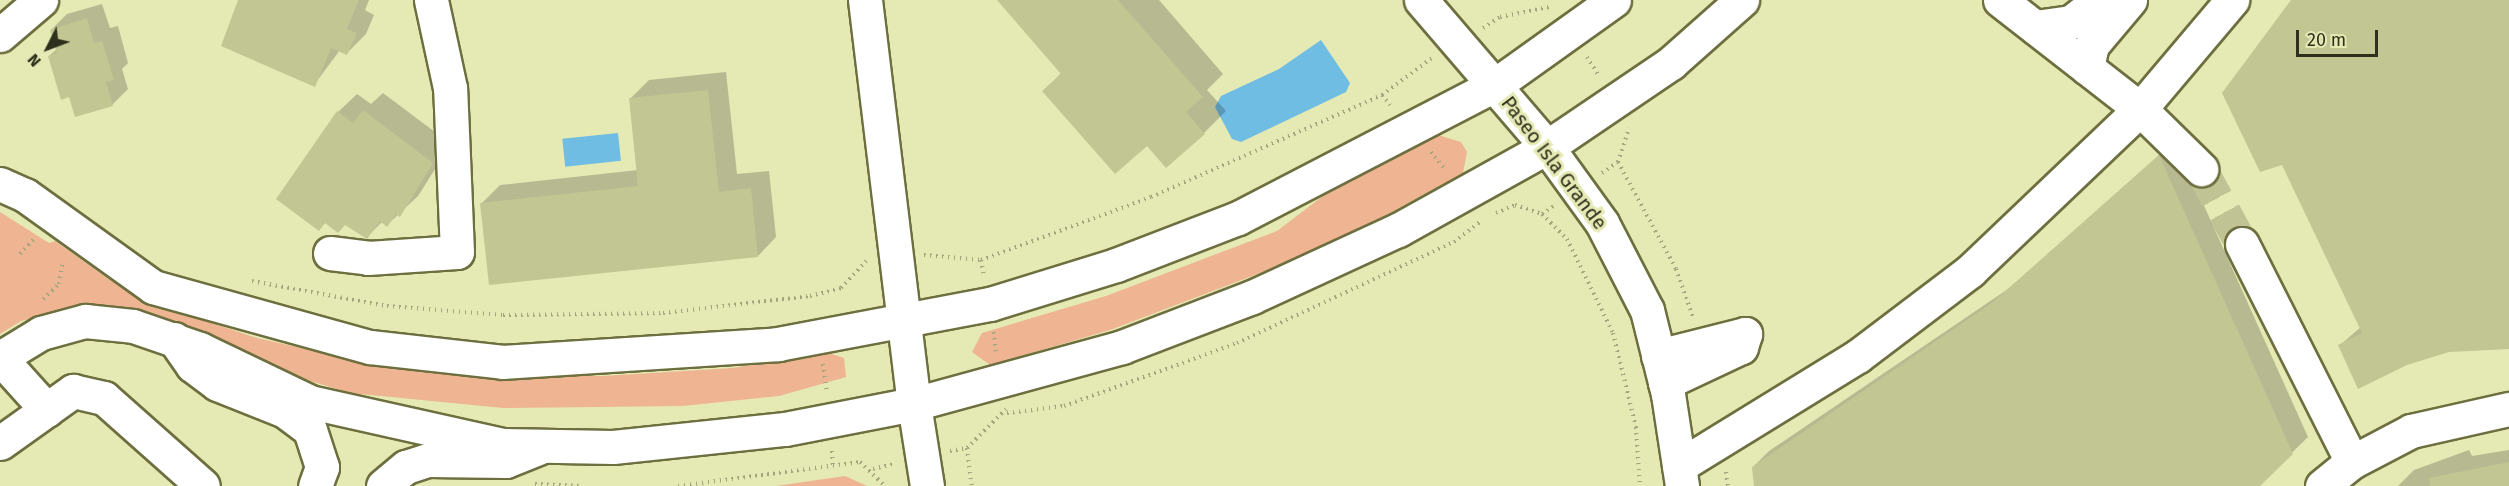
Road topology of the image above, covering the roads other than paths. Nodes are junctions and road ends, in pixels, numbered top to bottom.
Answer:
1 (42, 0) edge
2 (430, 0) edge
3 (865, 0) edge
4 (1421, 0) edge
5 (1614, 0) edge
6 (1742, 0) edge
7 (2000, 0) edge
8 (2099, 0) edge
9 (2130, 0) edge
10 (2232, 0) edge
11 (2035, 27) junction
12 (0, 35) edge
13 (2087, 68) junction
14 (1495, 85) junction
15 (2140, 109) junction
16 (1547, 147) junction
17 (2201, 169) tunnel mouth
18 (0, 184) edge
19 (2242, 244) tunnel mouth
20 (330, 253) dead end
21 (907, 318) junction
22 (174, 339) junction
23 (0, 358) edge
24 (914, 404) junction
25 (2509, 409) edge
26 (47, 410) junction
27 (0, 443) edge
28 (546, 446) junction
29 (2352, 462) junction
30 (1680, 476) edge
31 (203, 486) edge
32 (315, 486) edge
33 (382, 486) edge
34 (927, 486) edge
35 (2322, 486) edge

1 - 12 main road
2 - 20 main road
3 - 21 main road
4 - 14 main road, Paseo Isla Grande
5 - 14 main road
6 - 16 main road
7 - 11 main road
8 - 11 main road
9 - 13 main road
10 - 15 main road
11 - 13 main road
13 - 15 main road
14 - 16 main road, Paseo Isla Grande
14 - 21 main road
15 - 17 main road
15 - 30 main road
16 - 24 main road
16 - 30 main road, Paseo Isla Grande
18 - 21 main road
19 - 29 main road
21 - 24 main road
22 - 23 main road
22 - 28 main road
22 - 32 main road
23 - 26 main road
24 - 28 main road
24 - 34 main road
25 - 29 main road
26 - 27 main road
26 - 31 main road
28 - 33 main road
29 - 35 main road

